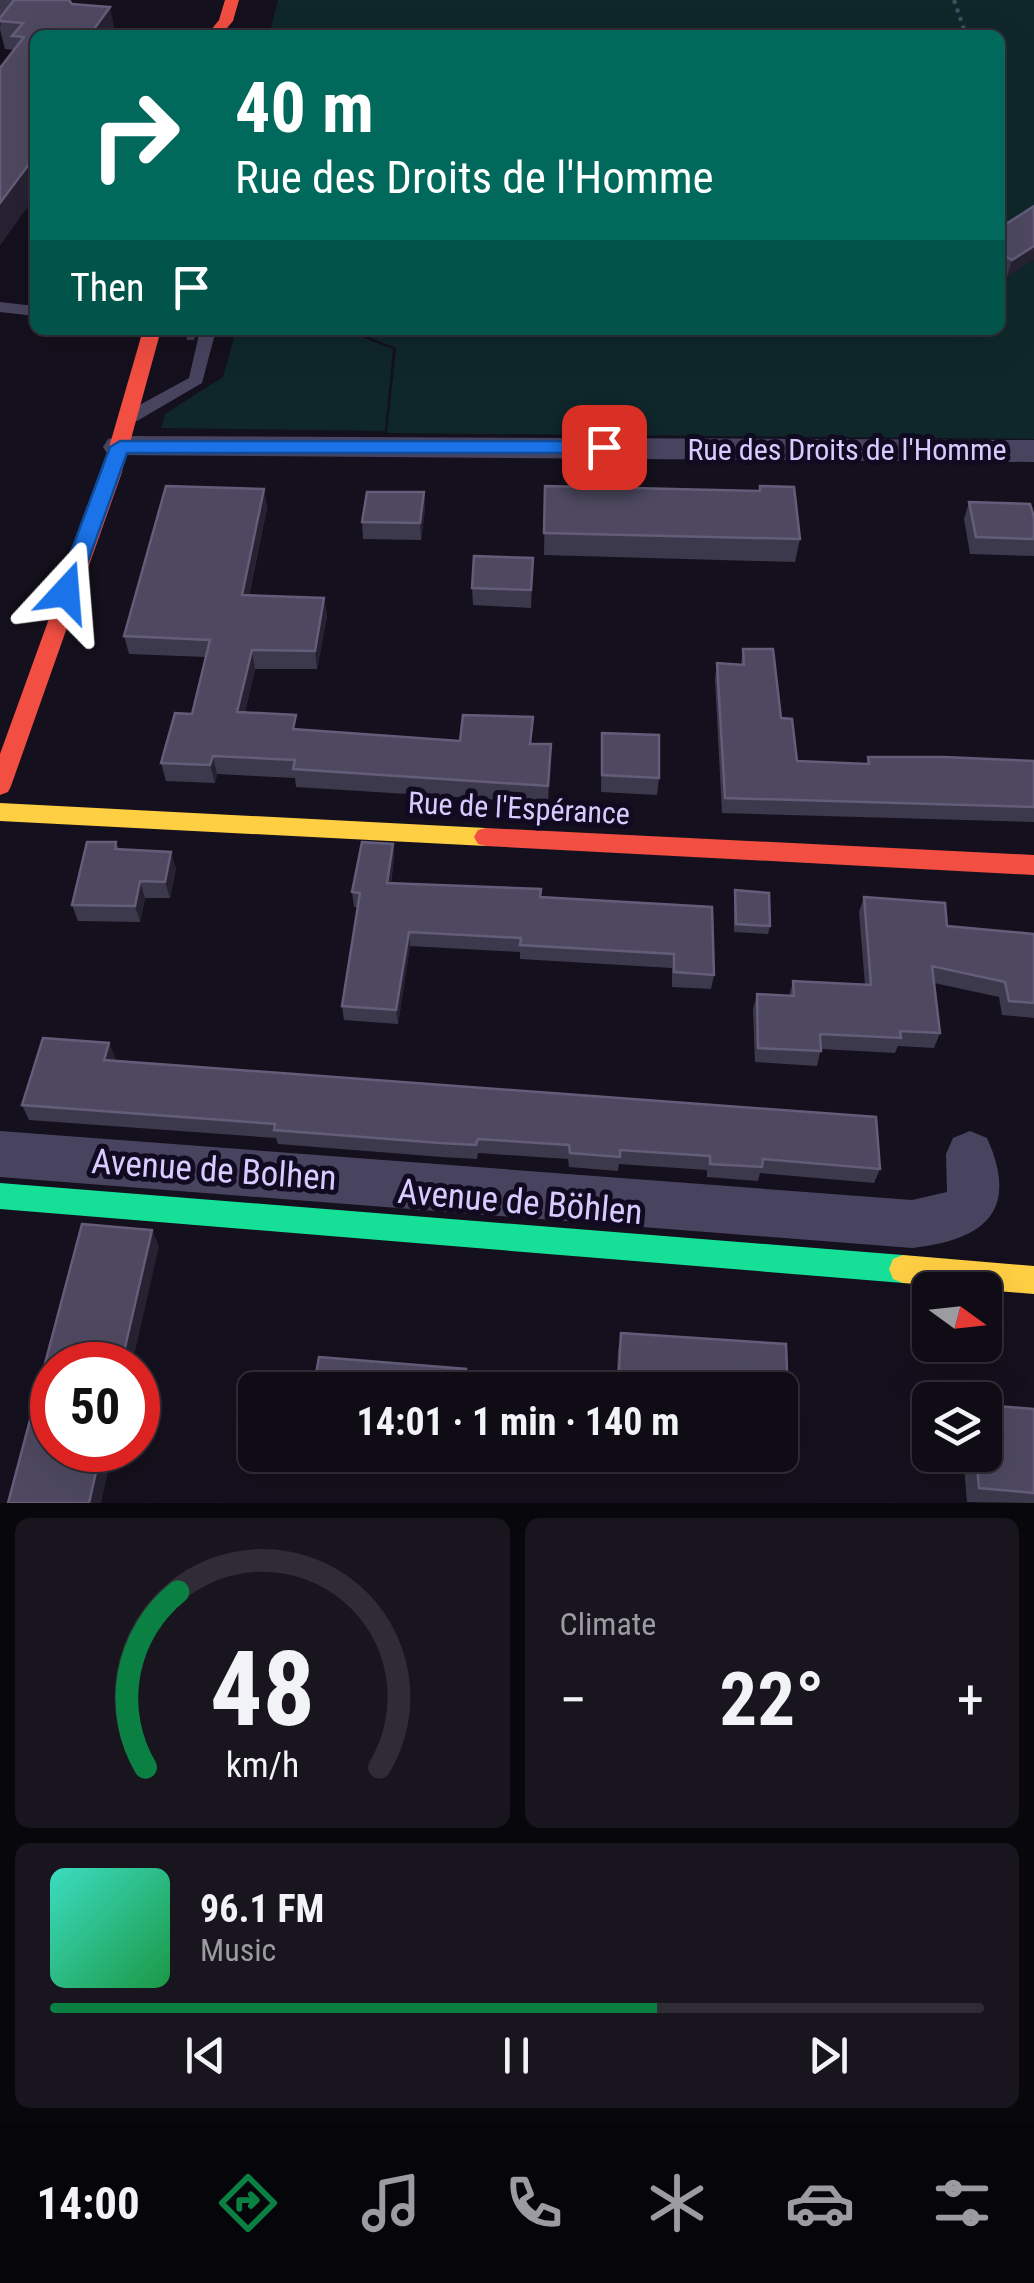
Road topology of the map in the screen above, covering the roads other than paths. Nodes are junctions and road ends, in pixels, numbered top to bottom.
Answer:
1 (0, 308) edge
2 (30, 311) edge
3 (151, 335) edge
4 (207, 335) edge
5 (104, 403) dead end
6 (122, 434) junction
7 (1034, 451) edge
8 (83, 485) dead end
9 (91, 521) junction
10 (0, 786) edge
11 (0, 812) edge
12 (1034, 864) edge
13 (0, 1154) edge
14 (970, 1154) dead end
15 (0, 1196) edge
16 (1034, 1280) edge

1 - 2 lane
3 - 6 street
4 - 6 lane
5 - 6 street
6 - 7 street, Rue des Droits de l'Homme
6 - 9 street
8 - 9 street
9 - 10 street
11 - 12 street, Rue de l'Espérance
13 - 14 street, Avenue de Bolhen
15 - 16 street, Avenue de Böhlen

